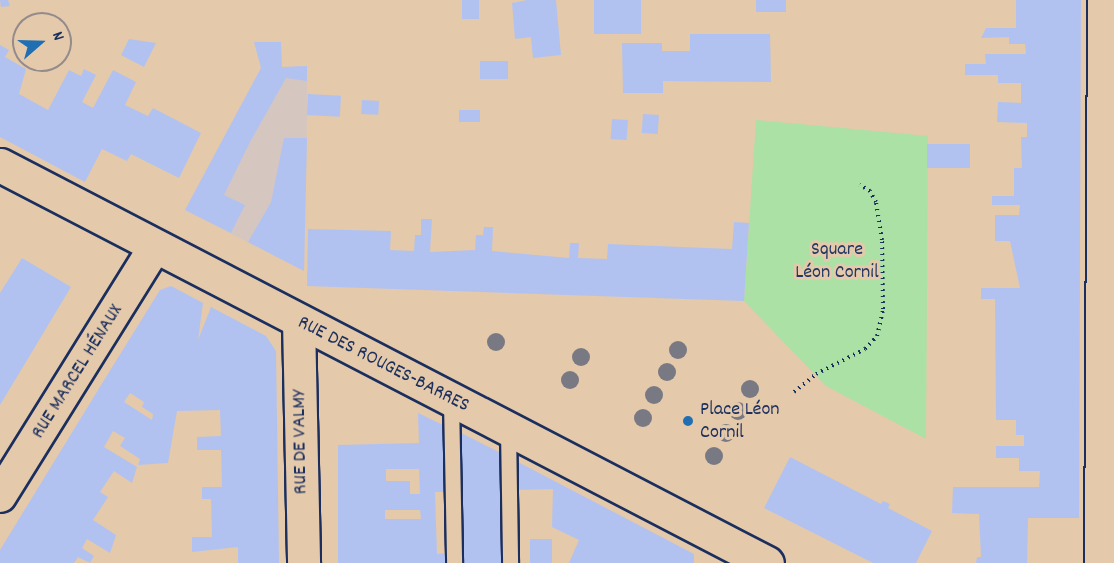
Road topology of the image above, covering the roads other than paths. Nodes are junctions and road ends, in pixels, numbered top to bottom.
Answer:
1 (1104, 0) edge
2 (0, 165) edge
3 (155, 247) junction
4 (299, 321) junction
5 (451, 400) junction
6 (508, 429) junction
7 (0, 496) edge
8 (304, 563) edge
9 (454, 563) edge
10 (510, 563) edge
11 (767, 563) edge
12 (1101, 563) edge

1 - 12 street
2 - 3 street, RUE DES ROUGES-BARRES
3 - 4 street, RUE DES ROUGES-BARRES
3 - 7 street, RUE MARCEL HÉNAUX
4 - 5 street, RUE DES ROUGES-BARRES
4 - 8 street, RUE DE VALMY
5 - 6 street, RUE DES ROUGES-BARRES
5 - 9 lane
6 - 10 lane
6 - 11 street, RUE DES ROUGES-BARRES

